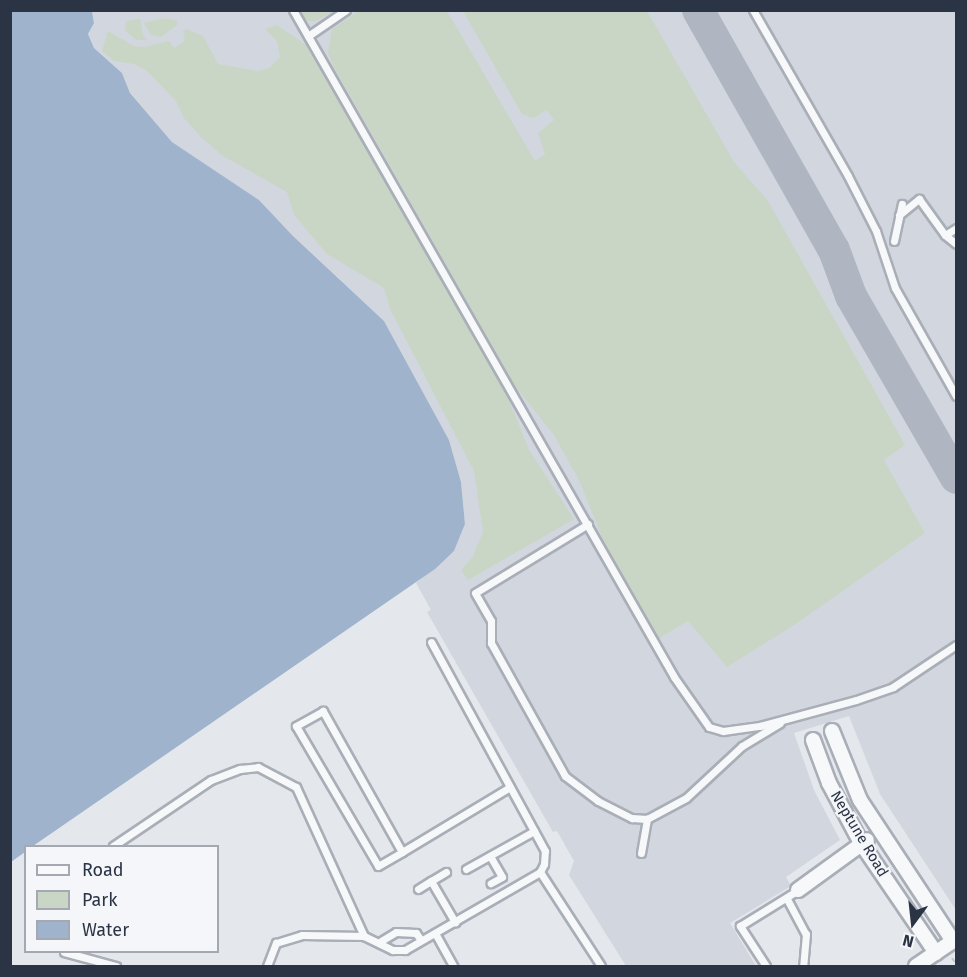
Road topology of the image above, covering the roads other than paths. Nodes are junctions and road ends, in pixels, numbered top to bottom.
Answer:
1 (293, 10) edge
2 (346, 10) edge
3 (753, 10) edge
4 (308, 36) junction
5 (902, 204) dead end
6 (899, 215) junction
7 (957, 228) edge
8 (945, 235) junction
9 (894, 241) dead end
10 (957, 244) edge
11 (957, 396) edge
12 (588, 524) junction
13 (431, 642) dead end
14 (957, 645) edge
15 (787, 718) junction
16 (510, 787) junction
17 (647, 819) junction
18 (534, 831) junction
19 (878, 831) junction
20 (861, 843) junction
21 (114, 845) edge
22 (402, 852) junction
23 (641, 853) dead end
24 (490, 856) junction
25 (466, 869) dead end
26 (446, 872) dead end
27 (540, 872) junction
28 (431, 881) junction
29 (491, 883) dead end
30 (418, 890) dead end
31 (793, 895) junction
32 (455, 921) junction
33 (435, 933) junction
34 (364, 936) junction
35 (420, 939) junction
36 (955, 940) edge
37 (381, 941) junction
38 (71, 953) edge
39 (936, 953) junction
40 (116, 966) edge
41 (267, 966) edge
42 (453, 966) edge
43 (600, 966) edge
44 (766, 966) edge
45 (802, 966) edge
46 (916, 966) edge

1 - 4 lane
2 - 4 lane
3 - 11 lane
4 - 12 lane
5 - 6 lane
6 - 8 lane
6 - 9 lane
7 - 8 lane
8 - 10 lane
12 - 15 lane
12 - 17 lane
13 - 16 lane
14 - 15 lane
15 - 17 lane
16 - 18 lane
16 - 22 lane
17 - 23 lane
18 - 24 lane
18 - 27 lane
19 - 20 street
19 - 20 street, Neptune Road
19 - 36 street, Neptune Road
20 - 31 street
20 - 39 street, Neptune Road
21 - 34 lane
22 - 22 lane
24 - 25 lane
24 - 29 lane
26 - 28 lane
27 - 32 lane
27 - 43 lane
28 - 30 lane
28 - 32 lane
31 - 44 lane
31 - 45 lane
32 - 33 lane
33 - 35 lane
33 - 42 lane
34 - 37 lane
34 - 41 lane
35 - 37 lane
35 - 37 lane
36 - 39 street
38 - 40 lane
39 - 46 street

